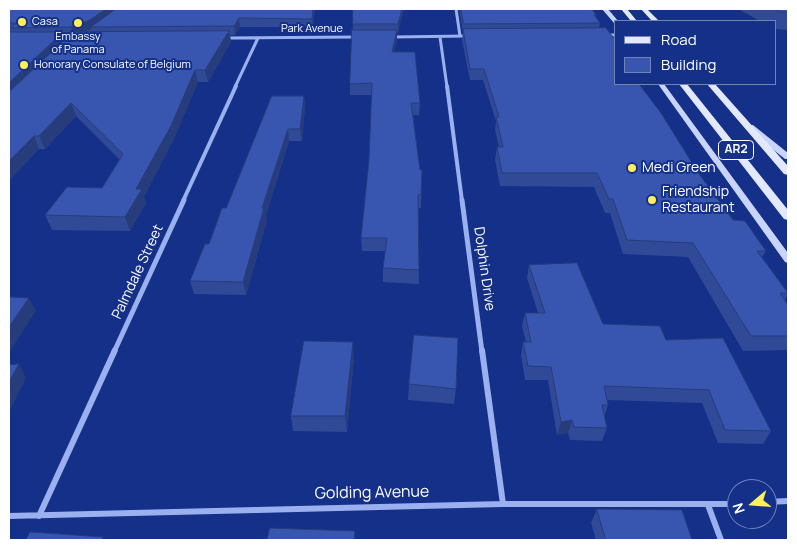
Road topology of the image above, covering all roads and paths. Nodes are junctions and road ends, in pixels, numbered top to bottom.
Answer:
1 (456, 9) edge
2 (605, 9) edge
3 (624, 9) edge
4 (644, 9) edge
5 (614, 20) edge
6 (633, 20) edge
7 (655, 20) edge
8 (596, 35) edge
9 (614, 35) edge
10 (440, 36) junction
11 (460, 36) junction
12 (470, 36) edge
13 (364, 37) edge
14 (383, 37) edge
15 (220, 38) edge
16 (258, 38) junction
17 (662, 85) edge
18 (684, 85) edge
19 (712, 85) edge
20 (747, 124) junction
21 (788, 157) edge
22 (788, 172) edge
23 (788, 217) edge
24 (788, 260) edge
25 (503, 504) junction
26 (727, 504) edge
27 (708, 505) junction
28 (9, 516) edge
29 (39, 516) junction
30 (721, 540) edge

1 - 11 street
2 - 5 street
3 - 6 main road
4 - 7 main road
8 - 9 street
10 - 11 street
10 - 14 street
10 - 25 street, Dolphin Drive
11 - 12 street
13 - 16 street, Park Avenue
15 - 16 street, Park Avenue
16 - 29 street, Palmdale Street
17 - 24 street
18 - 23 main road, AR2
19 - 20 main road, AR2
20 - 21 street
20 - 22 main road, AR2
25 - 27 street, Golding Avenue
25 - 29 street, Golding Avenue
26 - 27 street, Golding Avenue
27 - 30 street
28 - 29 street, Golding Avenue

